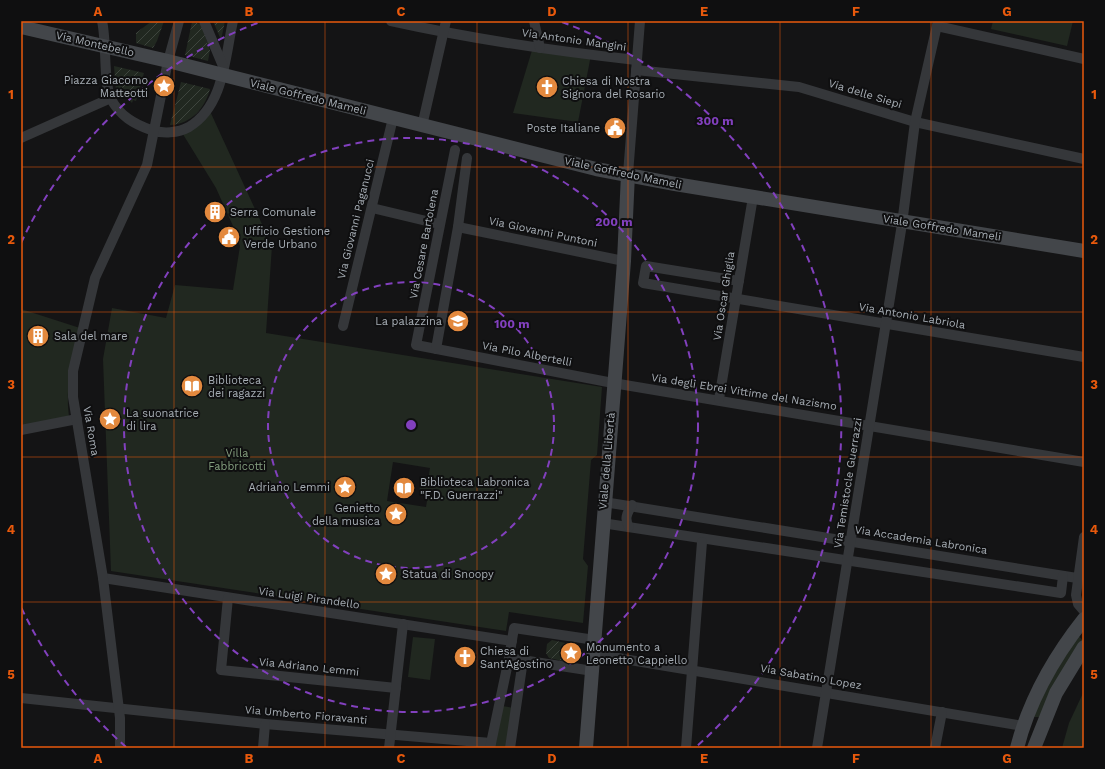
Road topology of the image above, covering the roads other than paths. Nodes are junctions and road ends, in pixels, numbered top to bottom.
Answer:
1 (102, 21) edge
2 (179, 21) edge
3 (204, 21) edge
4 (233, 21) edge
5 (390, 21) edge
6 (446, 21) edge
7 (534, 21) edge
8 (640, 21) edge
9 (938, 23) edge
10 (21, 27) edge
11 (444, 33) junction
12 (106, 47) junction
13 (540, 48) junction
14 (1084, 59) edge
15 (168, 61) junction
16 (636, 65) junction
17 (222, 71) junction
18 (111, 98) junction
19 (393, 118) junction
20 (914, 122) junction
21 (422, 126) junction
22 (154, 131) junction
23 (21, 138) edge
24 (455, 150) dead end
25 (467, 158) dead end
26 (1084, 159) edge
27 (628, 174) junction
28 (753, 197) junction
29 (372, 208) junction
30 (902, 221) junction
31 (439, 224) junction
32 (458, 227) junction
33 (1084, 251) edge
34 (624, 261) junction
35 (739, 281) junction
36 (736, 298) junction
37 (886, 324) junction
38 (343, 326) dead end
39 (436, 349) junction
40 (1084, 357) edge
41 (614, 383) junction
42 (719, 399) junction
43 (77, 419) junction
44 (869, 425) junction
45 (21, 430) edge
46 (1084, 462) edge
47 (610, 503) dead end
48 (632, 505) junction
49 (602, 523) junction
50 (629, 527) junction
51 (1084, 537) edge
52 (850, 541) junction
53 (702, 542) dead end
54 (847, 561) junction
55 (1063, 576) junction
56 (103, 578) junction
57 (1077, 578) junction
58 (1061, 593) junction
59 (1076, 594) junction
60 (228, 598) junction
61 (1084, 611) edge
62 (1084, 619) edge
63 (403, 624) junction
64 (512, 642) junction
65 (595, 647) junction
66 (1084, 647) edge
67 (509, 658) junction
68 (523, 660) junction
69 (692, 669) junction
70 (592, 671) junction
71 (396, 688) junction
72 (826, 693) junction
73 (21, 698) edge
74 (119, 709) junction
75 (942, 712) junction
76 (265, 724) junction
77 (1023, 726) junction
78 (1040, 731) junction
79 (391, 734) junction
80 (491, 745) edge
81 (120, 748) edge
82 (263, 748) edge
83 (389, 748) edge
84 (510, 748) edge
85 (586, 748) edge
86 (686, 748) edge
87 (817, 748) edge
88 (935, 748) edge
89 (1017, 748) edge
90 (1034, 748) edge

1 - 12 street
2 - 15 street
3 - 17 street
4 - 17 street
5 - 11 street, Via Antonio Mangini
6 - 11 street
7 - 13 street
8 - 16 street
9 - 14 street
9 - 20 street, Via Temistocle Guerrazzi
10 - 12 street, Via Montebello
11 - 13 street, Via Antonio Mangini
11 - 21 street
12 - 15 street, Via Montebello
12 - 18 street
13 - 16 street, Via Antonio Mangini
15 - 17 street, Viale Goffredo Mameli
15 - 22 street
16 - 20 street, Via delle Siepi
16 - 27 street
17 - 19 street, Viale Goffredo Mameli
17 - 22 street
18 - 22 street
18 - 23 street
19 - 21 street, Viale Goffredo Mameli
19 - 29 street, Via Giovanni Paganucci
20 - 26 street, Via delle Siepi
20 - 30 street, Via Temistocle Guerrazzi
21 - 27 street, Viale Goffredo Mameli
22 - 43 street, Via Roma
24 - 31 street, Via Cesare Bartolena
25 - 32 street
27 - 28 street, Viale Goffredo Mameli
27 - 34 street, Viale della Libertà
28 - 30 street, Viale Goffredo Mameli
28 - 35 street, Via Oscar Ghiglia
29 - 31 street
29 - 38 street, Via Giovanni Paganucci
30 - 33 street, Viale Goffredo Mameli
30 - 37 street, Via Temistocle Guerrazzi
31 - 39 street, Via Cesare Bartolena
32 - 34 street, Via Giovanni Puntoni
32 - 39 street
34 - 41 street, Viale della Libertà
35 - 36 street, Via Oscar Ghiglia
35 - 36 street, Via Antonio Labriola
36 - 37 street, Via Antonio Labriola
36 - 42 street, Via Oscar Ghiglia
37 - 40 street, Via Antonio Labriola
37 - 44 street, Via Temistocle Guerrazzi
39 - 41 street, Via Pilo Albertelli
41 - 42 street, Via degli Ebrei Vittime del Nazismo
41 - 49 street, Viale della Libertà
42 - 44 street, Via degli Ebrei Vittime del Nazismo
43 - 45 street
43 - 56 street, Via Roma
44 - 46 street, Via degli Ebrei Vittime del Nazismo
44 - 52 street, Via Temistocle Guerrazzi
47 - 48 street, Via Accademia Labronica
48 - 50 street
48 - 52 street, Via Accademia Labronica
49 - 50 street
49 - 65 street, Viale della Libertà
50 - 54 street
51 - 57 street
52 - 54 street, Via Temistocle Guerrazzi
52 - 55 street, Via Accademia Labronica
53 - 69 street
54 - 58 street
54 - 72 street, Via Temistocle Guerrazzi
55 - 57 street, Via Accademia Labronica
55 - 58 street
56 - 60 street, Via Luigi Pirandello
56 - 74 street, Via Roma
57 - 59 street
58 - 59 street
59 - 61 street
60 - 63 street, Via Luigi Pirandello
60 - 71 street, Via Adriano Lemmi
62 - 77 street
63 - 64 street, Via Luigi Pirandello
63 - 71 street
64 - 65 street, Via Sabatino Lopez
64 - 67 street
65 - 69 street, Via Sabatino Lopez
65 - 70 street, Viale della Libertà
66 - 78 street
67 - 68 street
67 - 80 street
68 - 70 street
68 - 84 street
69 - 72 street, Via Sabatino Lopez
69 - 86 street
70 - 85 street, Viale della Libertà
71 - 79 street
72 - 75 street, Via Sabatino Lopez
72 - 87 street, Via Temistocle Guerrazzi
73 - 74 street, Via Umberto Fioravanti
74 - 76 street, Via Umberto Fioravanti
74 - 81 street, Via Roma
75 - 77 street, Via Sabatino Lopez
75 - 88 street
76 - 79 street, Via Umberto Fioravanti
76 - 82 street
77 - 78 street
77 - 89 street
78 - 90 street
79 - 80 street, Via Umberto Fioravanti
79 - 83 street

